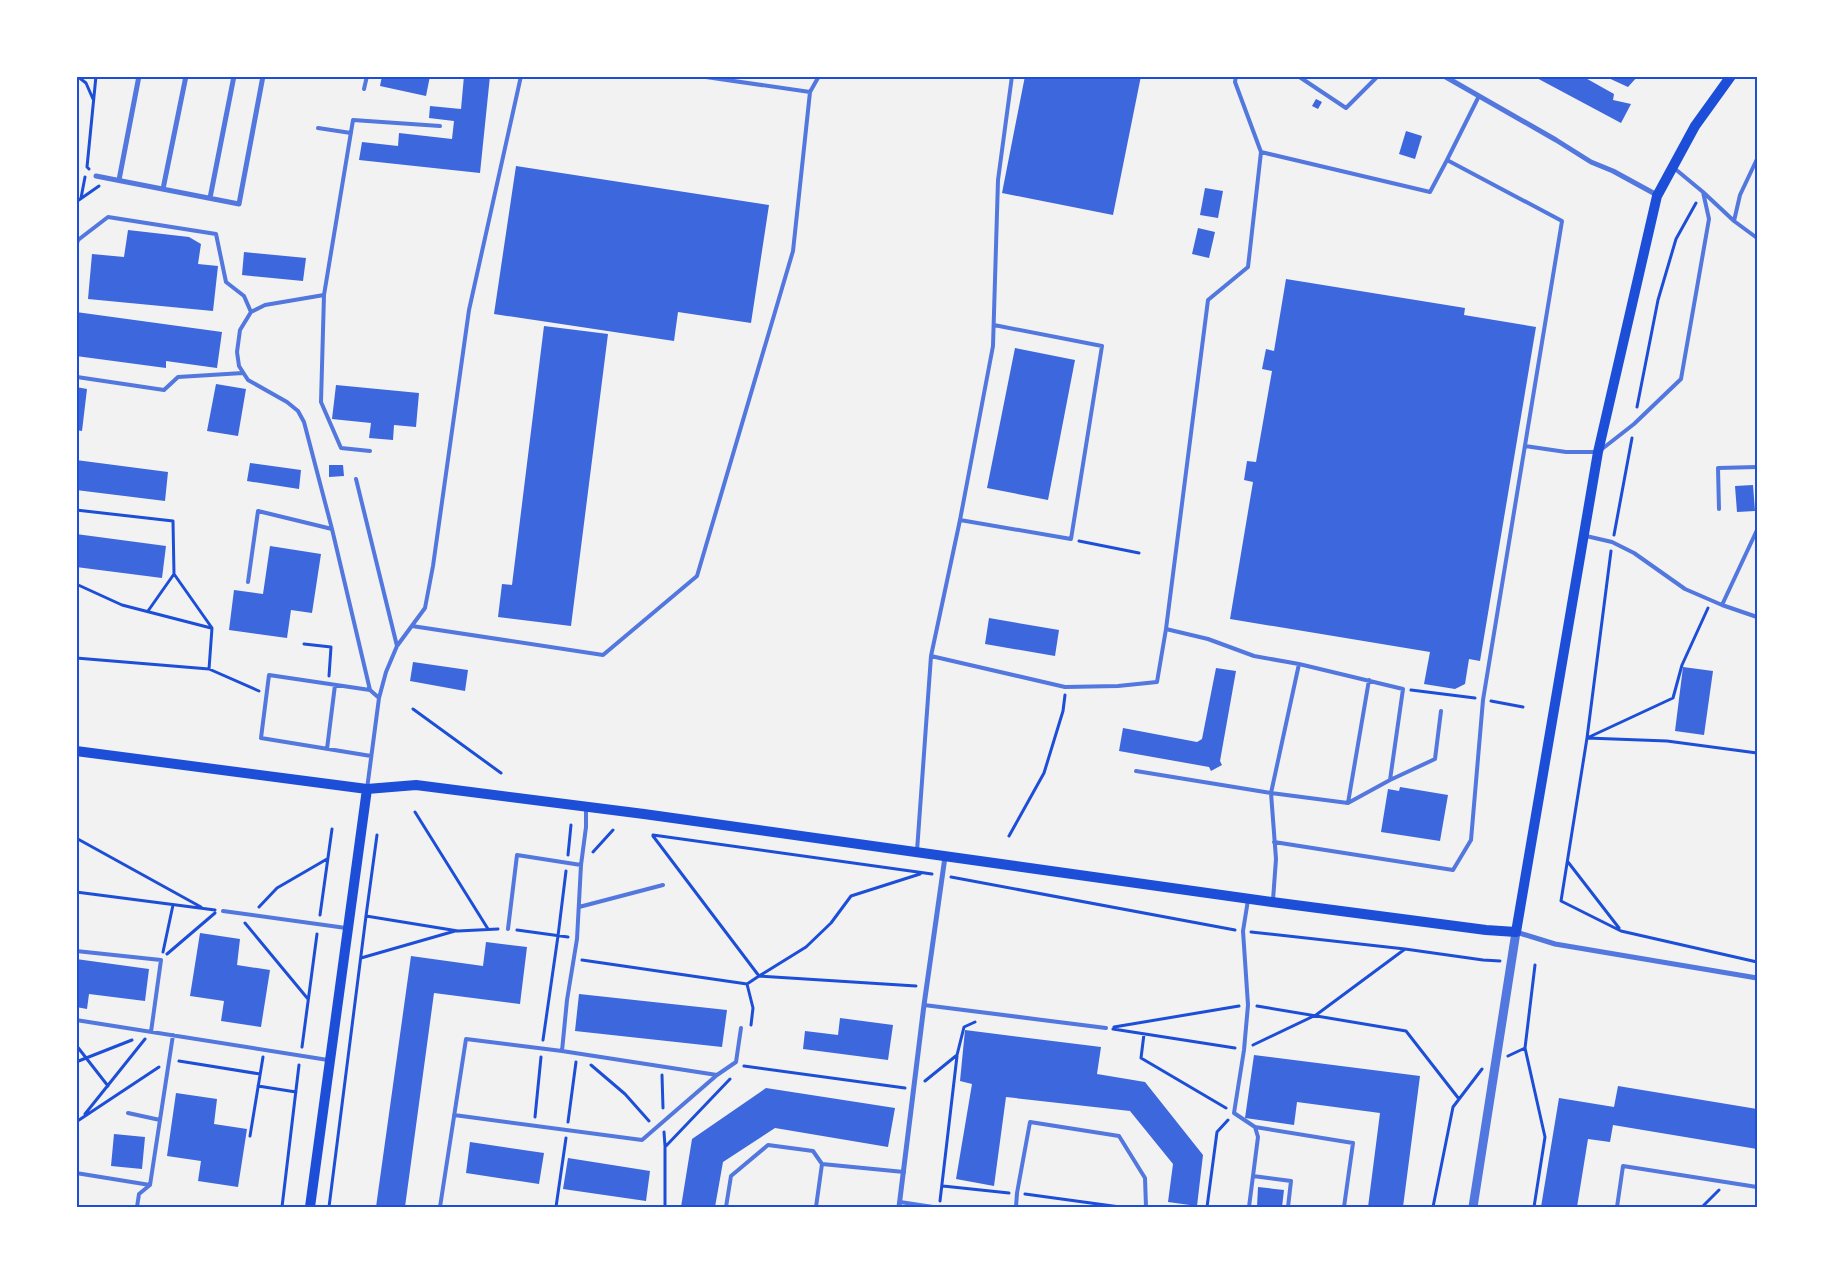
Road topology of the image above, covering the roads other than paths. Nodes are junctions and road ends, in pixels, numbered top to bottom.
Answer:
1 (139, 76) edge
2 (186, 76) edge
3 (234, 76) edge
4 (263, 76) edge
5 (367, 76) edge
6 (521, 76) edge
7 (699, 76) edge
8 (819, 76) edge
9 (935, 76) edge
10 (947, 76) edge
11 (1012, 76) edge
12 (1236, 76) edge
13 (1298, 76) edge
14 (1378, 76) edge
15 (1444, 76) edge
16 (1731, 76) edge
17 (364, 89) dead end
18 (810, 92) junction
19 (1479, 96) junction
20 (440, 126) dead end
21 (318, 128) dead end
22 (351, 133) junction
23 (1261, 152) junction
24 (1757, 159) edge
25 (1447, 160) junction
26 (1673, 166) junction
27 (1750, 172) junction
28 (1757, 175) edge
29 (96, 176) road end
30 (119, 180) junction
31 (163, 189) junction
32 (1702, 192) junction
33 (1657, 196) junction
34 (210, 198) junction
35 (1734, 220) junction
36 (1757, 238) edge
37 (76, 247) edge
38 (324, 295) junction
39 (251, 312) junction
40 (994, 325) junction
41 (243, 373) junction
42 (77, 377) edge
43 (1525, 446) junction
44 (370, 451) dead end
45 (1598, 452) junction
46 (1757, 467) edge
47 (356, 479) dead end
48 (1719, 509) dead end
49 (960, 520) junction
50 (332, 529) junction
51 (1757, 530) edge
52 (1584, 535) junction
53 (248, 582) dead end
54 (1722, 605) junction
55 (1757, 617) edge
56 (412, 626) junction
57 (1166, 629) junction
58 (396, 646) junction
59 (931, 656) junction
60 (1300, 664) junction
61 (1369, 680) junction
62 (335, 685) junction
63 (370, 690) junction
64 (379, 698) junction
65 (1441, 711) dead end
66 (327, 749) junction
67 (76, 751) edge
68 (371, 756) junction
69 (1136, 771) dead end
70 (1390, 780) junction
71 (367, 788) junction
72 (1271, 793) junction
73 (1348, 803) junction
74 (586, 808) junction
75 (1274, 842) junction
76 (916, 852) junction
77 (945, 857) junction
78 (582, 865) junction
79 (663, 885) dead end
80 (1248, 898) junction
81 (1272, 902) junction
82 (579, 907) junction
83 (223, 911) dead end
84 (349, 928) junction
85 (508, 929) road end
86 (1516, 932) junction
87 (76, 951) edge
88 (1757, 978) edge
89 (924, 1005) junction
90 (76, 1020) edge
91 (742, 1028) dead end
92 (1106, 1028) road end
93 (151, 1032) junction
94 (173, 1035) junction
95 (562, 1051) junction
96 (330, 1060) junction
97 (717, 1075) junction
98 (128, 1113) dead end
99 (454, 1116) junction
100 (160, 1120) junction
101 (1255, 1127) junction
102 (822, 1164) junction
103 (904, 1172) junction
104 (76, 1173) edge
105 (1253, 1176) junction
106 (150, 1184) junction
107 (1757, 1187) edge
108 (900, 1204) edge
109 (137, 1207) edge
110 (310, 1207) edge
111 (440, 1207) edge
112 (726, 1207) edge
113 (816, 1207) edge
114 (933, 1207) edge
115 (1016, 1207) edge
116 (1146, 1207) edge
117 (1249, 1207) edge
118 (1288, 1207) edge
119 (1344, 1207) edge
120 (1473, 1207) edge
121 (1618, 1207) edge

1 - 30 street
2 - 31 street
3 - 34 street
4 - 34 street
5 - 17 lane
6 - 56 lane
7 - 18 lane
8 - 18 lane
9 - 10 lane
11 - 40 lane
12 - 23 lane
13 - 14 lane
15 - 19 street
16 - 26 main road
18 - 56 lane
19 - 25 lane
19 - 33 street
20 - 22 lane
21 - 22 lane
22 - 38 lane
23 - 25 lane
23 - 57 lane
24 - 27 lane
25 - 43 lane
26 - 32 lane
26 - 33 main road
27 - 28 lane
27 - 35 lane
29 - 30 street
30 - 31 street
31 - 34 street
32 - 35 lane
32 - 45 lane
33 - 45 main road
35 - 36 lane
37 - 39 lane
38 - 39 lane
38 - 44 lane
39 - 41 lane
40 - 49 lane
40 - 49 lane
41 - 42 lane
41 - 50 lane
43 - 45 lane
43 - 75 lane
45 - 52 main road
46 - 48 lane
47 - 58 lane
49 - 59 lane
50 - 53 lane
50 - 63 lane
51 - 54 lane
52 - 54 lane
52 - 86 main road
54 - 55 lane
56 - 58 lane
57 - 59 lane
57 - 60 lane
58 - 64 lane
59 - 76 lane
60 - 61 lane
60 - 72 lane
61 - 70 lane
61 - 73 lane
62 - 63 lane
62 - 66 lane
62 - 66 lane
63 - 64 lane
64 - 68 lane
65 - 70 lane
66 - 68 lane
67 - 71 main road
68 - 71 lane
69 - 72 lane
70 - 73 lane
71 - 74 main road
71 - 84 main road
72 - 73 lane
72 - 75 lane
74 - 76 main road
74 - 78 lane
75 - 81 lane
76 - 77 main road
77 - 80 main road
77 - 89 street
78 - 82 lane
78 - 85 lane
79 - 82 lane
80 - 81 main road
80 - 101 lane
81 - 86 main road
82 - 95 lane
83 - 84 lane
84 - 96 main road
86 - 88 street
86 - 120 street
87 - 93 lane
89 - 92 lane
89 - 103 street
90 - 93 lane
91 - 97 lane
93 - 94 lane
94 - 96 lane
94 - 100 lane
95 - 97 lane
95 - 99 lane
96 - 110 main road
97 - 99 lane
98 - 100 lane
99 - 111 lane
100 - 106 lane
101 - 105 lane
101 - 119 lane
102 - 103 lane
102 - 112 lane
102 - 113 lane
103 - 108 street
104 - 106 lane
105 - 117 lane
105 - 118 lane
106 - 109 lane
107 - 121 lane
108 - 114 lane
115 - 116 lane

